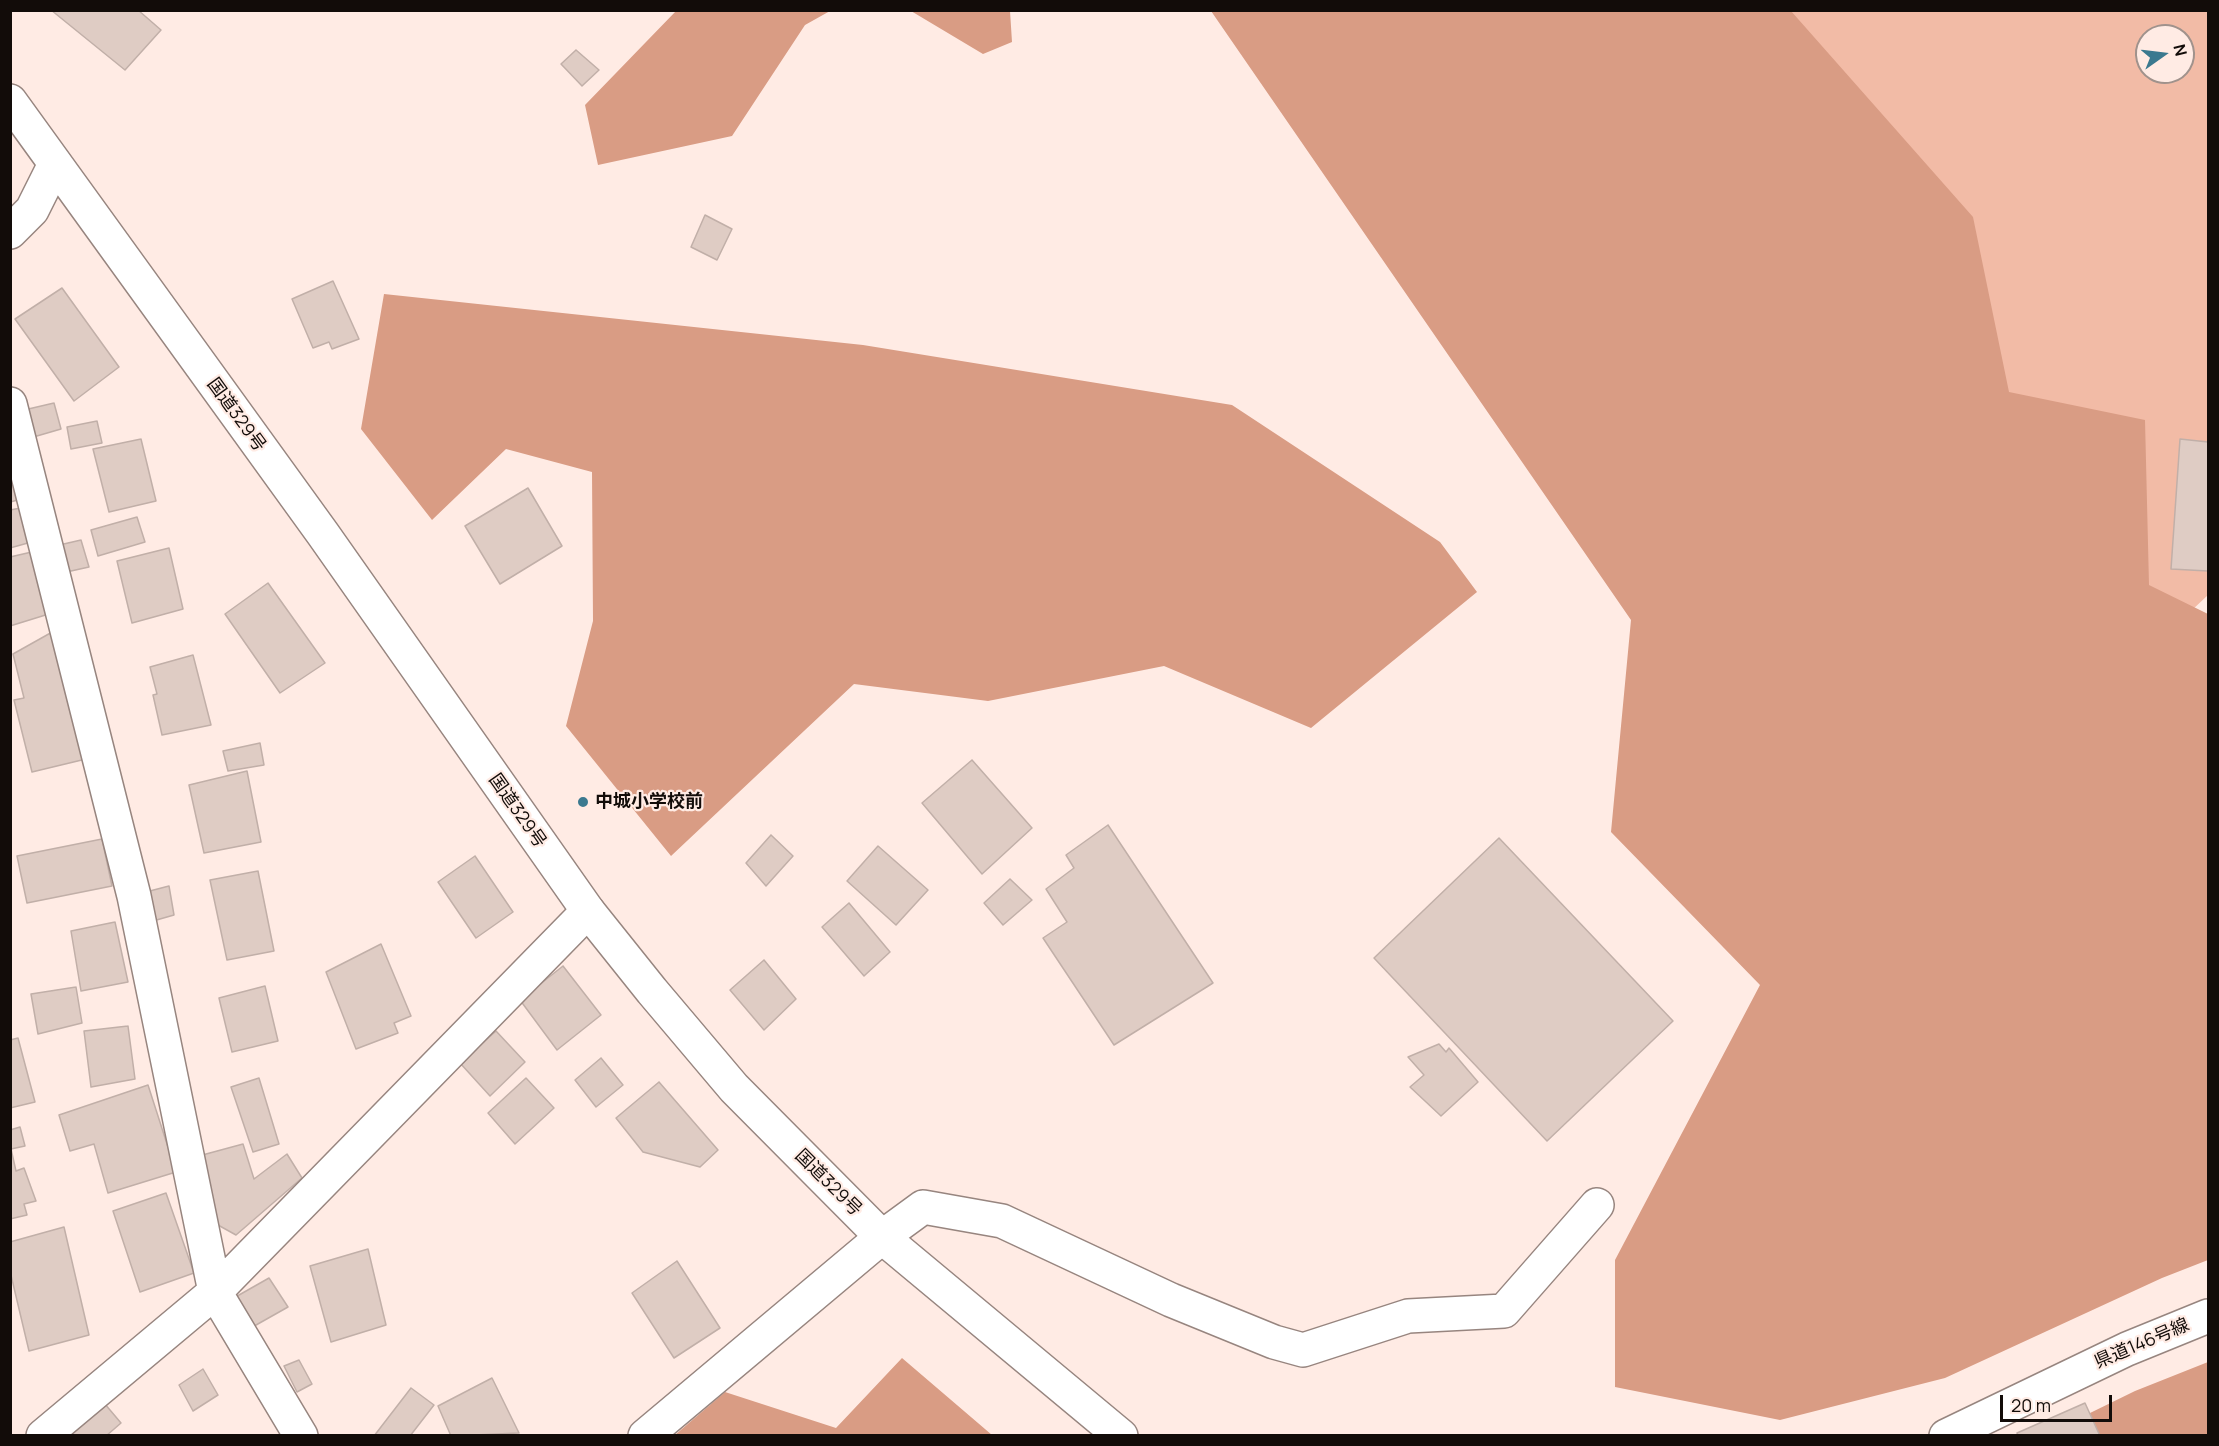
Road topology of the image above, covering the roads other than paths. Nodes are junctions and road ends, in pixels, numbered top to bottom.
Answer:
1 (10, 101) edge
2 (55, 164) junction
3 (10, 232) edge
4 (10, 404) edge
5 (588, 911) junction
6 (1597, 1205) dead end
7 (882, 1238) junction
8 (215, 1292) junction
9 (2208, 1316) edge
10 (43, 1436) edge
11 (301, 1436) edge
12 (645, 1436) edge
13 (1121, 1436) edge
14 (1946, 1436) edge

1 - 2 main road, 国道329号
2 - 3 main road
2 - 5 main road, 国道329号
4 - 8 main road
5 - 7 main road, 国道329号
5 - 8 main road
6 - 7 main road
7 - 12 main road
7 - 13 main road, 国道329号
8 - 10 main road
8 - 11 main road
9 - 14 main road, 県道146号線

